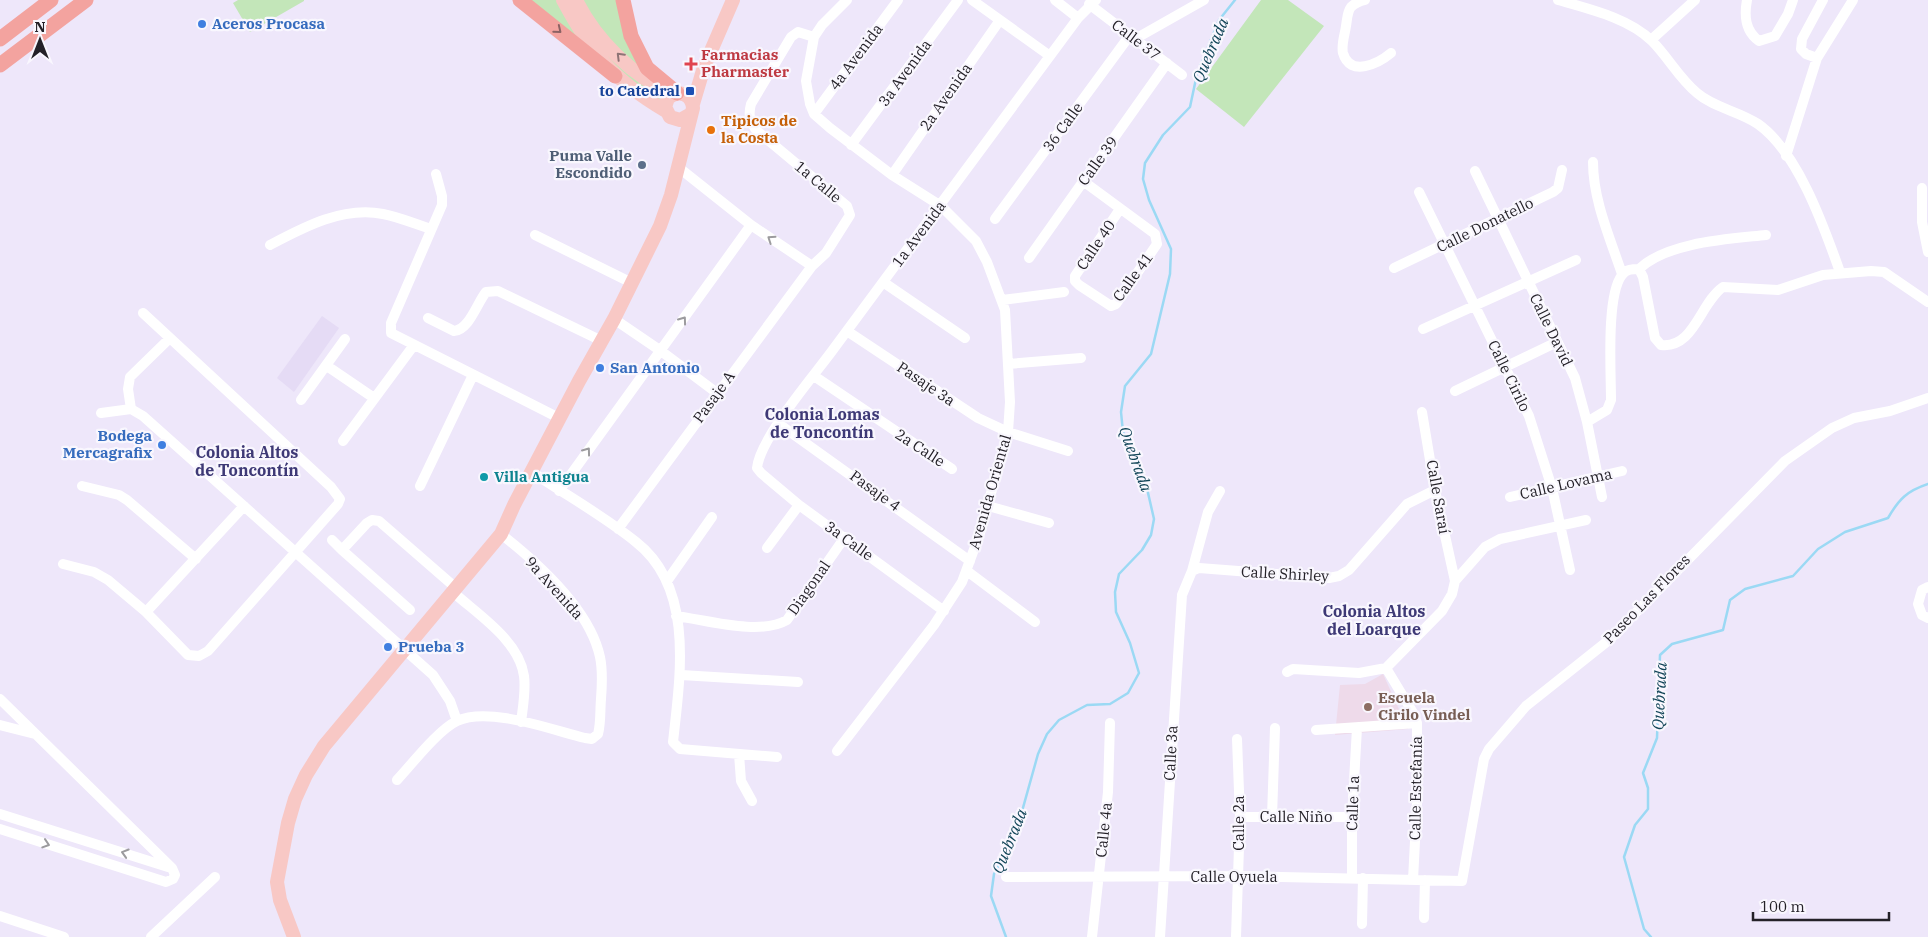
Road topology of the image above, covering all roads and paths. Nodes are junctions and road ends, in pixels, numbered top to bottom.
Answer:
1 (51, 0) edge
2 (86, 0) edge
3 (520, 0) edge
4 (563, 0) edge
5 (576, 0) edge
6 (623, 0) edge
7 (733, 0) edge
8 (847, 0) edge
9 (898, 0) edge
10 (958, 0) edge
11 (972, 0) edge
12 (1055, 0) edge
13 (1204, 0) edge
14 (1365, 0) edge
15 (1558, 0) edge
16 (1695, 0) edge
17 (1747, 0) edge
18 (1793, 0) edge
19 (1823, 0) edge
20 (1853, 0) edge
21 (1092, 2) edge
22 (1078, 18) junction
23 (1000, 20) junction
24 (814, 37) junction
25 (1133, 37) junction
26 (0, 39) edge
27 (1651, 40) junction
28 (1391, 53) dead end
29 (1050, 56) junction
30 (1817, 58) junction
31 (1168, 63) junction
32 (0, 65) edge
33 (704, 67) junction
34 (1182, 75) dead end
35 (615, 76) junction
36 (677, 93) junction
37 (691, 110) junction
38 (668, 114) junction
39 (814, 114) junction
40 (851, 145) junction
41 (1786, 156) junction
42 (679, 160) junction
43 (1593, 162) dead end
44 (1562, 170) dead end
45 (1475, 171) dead end
46 (436, 174) dead end
47 (892, 174) junction
48 (1083, 181) junction
49 (1922, 188) dead end
50 (1419, 192) dead end
51 (940, 206) junction
52 (1120, 209) junction
53 (995, 219) dead end
54 (1497, 219) junction
55 (751, 225) junction
56 (431, 229) junction
57 (535, 235) dead end
58 (1766, 235) dead end
59 (1446, 244) junction
60 (270, 245) dead end
61 (1927, 246) edge
62 (1028, 258) dead end
63 (1576, 260) dead end
64 (812, 266) junction
65 (1394, 268) dead end
66 (1639, 270) junction
67 (1840, 272) junction
68 (1622, 274) junction
69 (1075, 281) joint
70 (1528, 281) junction
71 (883, 282) junction
72 (632, 283) junction
73 (1064, 292) dead end
74 (1002, 300) junction
75 (1928, 300) edge
76 (1474, 305) junction
77 (143, 313) dead end
78 (428, 318) dead end
79 (614, 319) junction
80 (1423, 329) dead end
81 (847, 331) junction
82 (170, 338) junction
83 (965, 338) dead end
84 (345, 339) dead end
85 (602, 341) junction
86 (1557, 342) junction
87 (414, 345) junction
88 (662, 351) junction
89 (1080, 358) dead end
90 (1008, 364) junction
91 (327, 366) junction
92 (1505, 368) junction
93 (473, 375) junction
94 (814, 376) junction
95 (1455, 391) dead end
96 (717, 393) junction
97 (374, 398) junction
98 (1928, 398) edge
99 (301, 400) dead end
100 (131, 409) junction
101 (1422, 412) dead end
102 (101, 413) dead end
103 (559, 418) junction
104 (1587, 422) junction
105 (779, 424) junction
106 (1008, 432) junction
107 (343, 441) dead end
108 (1068, 452) dead end
109 (757, 468) joint
110 (952, 469) dead end
111 (1622, 471) dead end
112 (532, 472) junction
113 (1598, 478) junction
114 (82, 486) dead end
115 (420, 486) dead end
116 (1552, 488) junction
117 (558, 490) junction
118 (1435, 490) junction
119 (1220, 491) dead end
120 (1510, 497) dead end
121 (1602, 497) dead end
122 (799, 505) junction
123 (244, 506) junction
124 (988, 506) junction
125 (712, 517) dead end
126 (1586, 520) dead end
127 (1049, 523) dead end
128 (1559, 525) junction
129 (618, 529) junction
130 (501, 534) junction
131 (845, 537) junction
132 (332, 540) dead end
133 (767, 548) dead end
134 (342, 550) junction
135 (296, 553) junction
136 (196, 559) junction
137 (63, 564) dead end
138 (969, 566) junction
139 (1570, 570) dead end
140 (1192, 571) junction
141 (667, 581) junction
142 (1455, 581) junction
143 (1928, 587) edge
144 (455, 590) junction
145 (410, 610) dead end
146 (944, 611) junction
147 (146, 612) junction
148 (676, 616) junction
149 (1928, 618) edge
150 (1035, 622) dead end
151 (403, 650) junction
152 (1386, 668) junction
153 (1287, 672) dead end
154 (680, 674) junction
155 (798, 682) dead end
156 (0, 699) edge
157 (457, 722) junction
158 (521, 722) junction
159 (1110, 723) dead end
160 (1416, 724) junction
161 (0, 725) edge
162 (1275, 728) dead end
163 (1357, 728) junction
164 (1316, 730) dead end
165 (37, 735) junction
166 (1237, 740) dead end
167 (837, 750) dead end
168 (739, 754) junction
169 (778, 757) dead end
170 (397, 780) dead end
171 (752, 801) dead end
172 (0, 814) edge
173 (1240, 817) junction
174 (1272, 817) junction
175 (1352, 817) junction
176 (0, 829) edge
177 (172, 868) junction
178 (215, 876) dead end
179 (1238, 876) junction
180 (1006, 877) dead end
181 (1099, 878) junction
182 (1164, 878) junction
183 (1352, 878) junction
184 (1363, 878) junction
185 (1413, 880) junction
186 (1425, 880) junction
187 (1462, 881) joint
188 (0, 916) edge
189 (1424, 918) dead end
190 (1362, 924) dead end
191 (64, 937) edge
192 (151, 937) edge
193 (294, 937) edge
194 (1092, 937) edge
195 (1160, 937) edge
196 (1236, 937) edge

1 - 26 highway
2 - 32 highway
3 -> 35 highway
4 - 35 main road
36 -> 5 main road
6 - 36 highway
7 - 33 main road
8 - 24 street
9 - 39 street, 4a Avenida
10 - 40 street, 3a Avenida
11 - 23 street
12 - 22 street
13 - 25 street
14 - 28 street
15 - 27 street
16 - 27 street
17 - 18 street
19 - 30 street
20 - 30 street
21 - 22 street, 1a Avenida
21 - 25 street, Calle 37
22 - 29 street, 1a Avenida
23 - 29 street
23 - 47 street, 2a Avenida
24 - 39 street
24 - 64 street, 1a Calle
25 - 31 street, Calle 37
25 - 53 street, 36 Calle
27 - 41 street
29 - 51 street, 1a Avenida
30 - 41 street
31 - 34 street, Calle 37
31 - 48 street, Calle 39
33 - 36 main road
33 - 37 main road
35 - 38 main road
36 - 37 main road
36 - 38 main road
37 - 38 main road
37 - 42 main road
38 - 42 main road
39 - 40 street, Avenida Oriental
40 - 47 street, Avenida Oriental
41 - 67 street
42 - 55 street
42 - 72 main road
43 - 68 street
44 - 54 street, Calle Donatello
45 - 54 street, Calle David
46 - 56 street
47 - 51 street, Avenida Oriental
48 - 52 street, Calle 41
48 - 62 street, Calle 39
49 - 61 street
50 - 59 street, Calle Cirilo
51 - 71 street, 1a Avenida
51 - 74 street, Avenida Oriental
52 - 69 street, Calle 40
52 - 69 street, Calle 41
54 - 59 street, Calle Donatello
54 - 70 street, Calle David
64 -> 55 street
88 -> 55 street
56 - 60 street
56 - 87 street
57 - 72 street
58 - 66 street
59 - 65 street, Calle Donatello
59 - 76 street, Calle Cirilo
63 - 70 street
64 - 96 street, Pasaje A
66 - 67 street
66 - 68 street
67 - 75 street
68 - 104 street
70 - 76 street
70 - 86 street, Calle David
71 - 81 street, 1a Avenida
71 - 83 street
72 - 79 main road
73 - 74 street
74 - 90 street, Avenida Oriental
76 - 80 street
76 - 92 street, Calle Cirilo
77 - 82 street
78 - 85 street
79 - 85 main road
79 - 88 street
81 - 94 street, 1a Avenida
81 - 106 street, Pasaje 3a
82 - 100 street
82 - 135 street
84 - 91 street
85 - 103 main road
86 - 92 street
86 - 104 street, Calle David
87 - 93 street
87 - 97 street
88 - 96 street
117 -> 88 street
89 - 90 street
90 - 106 street, Avenida Oriental
91 - 97 street
91 - 99 street
92 - 95 street
92 - 116 street, Calle Cirilo
93 - 103 street
93 - 115 street
94 - 105 street, 1a Avenida
94 - 110 street, 2a Calle
96 - 129 street, Pasaje A
97 - 107 street
98 - 187 street, Paseo Las Flores
100 - 102 street
100 - 123 street
101 - 118 street, Calle Saraí
103 - 112 main road
104 - 113 street, Calle David
105 - 109 street, 1a Avenida
105 - 138 street, Pasaje 4
106 - 108 street, Pasaje 3a
106 - 124 street, Avenida Oriental
109 - 122 street, 3a Calle
111 - 113 street, Calle Lovama
112 - 117 street
112 - 130 main road
113 - 116 street, Calle Lovama
113 - 121 street, Calle David
114 - 136 street
116 - 120 street, Calle Lovama
116 - 128 street, Calle Cirilo
117 - 129 street
118 - 140 street, Calle Shirley
118 - 142 street, Calle Saraí
119 - 140 street, Calle 3a
122 - 131 street, 3a Calle
122 - 133 street
123 - 135 street
123 - 136 street
124 - 127 street
124 - 138 street, Avenida Oriental
125 - 141 street
126 - 128 street
128 - 139 street, Calle Cirilo
128 - 142 street
129 - 141 street
130 - 144 main road
130 - 158 street, 9a Avenida
131 - 146 street, 3a Calle
131 - 148 street, Diagonal
132 - 134 street
134 - 144 street
134 - 145 street
135 - 147 street
135 - 151 street
136 - 147 street
137 - 147 street
138 - 146 street, Avenida Oriental
138 - 150 street, Pasaje 4
140 - 182 street, Calle 3a
141 - 148 street
142 - 152 street
143 - 149 street
144 - 151 main road
144 - 158 street
146 - 167 street, Avenida Oriental
148 - 154 street
151 - 157 street
151 - 193 main road
152 - 153 street
152 - 160 street, Calle Estefanía
154 - 155 street
154 - 168 street
156 - 165 street
157 - 158 street
157 - 170 street
159 - 181 street, Calle 4a
160 - 163 street
160 - 185 street, Calle Estefanía
161 - 165 street
162 - 174 street
163 - 164 street
163 - 175 street, Calle 1a
165 - 177 street
166 - 173 street, Calle 2a
168 - 169 street
168 - 171 street
177 -> 172 street
173 - 174 street, Calle Niño
173 - 179 street, Calle 2a
174 - 175 street, Calle Niño
175 - 183 street, Calle 1a
176 -> 177 street
178 - 192 street
179 - 182 street, Calle Oyuela
179 - 183 street, Calle Oyuela
179 - 196 street, Calle 2a
180 - 181 street, Calle Oyuela
181 - 182 street, Calle Oyuela
181 - 194 street, Calle 4a
182 - 195 street, Calle 3a
183 - 184 street, Calle Oyuela
184 - 185 street, Calle Oyuela
184 - 190 street
185 - 186 street, Calle Oyuela
186 - 187 street, Calle Oyuela
186 - 189 street
188 - 191 street

